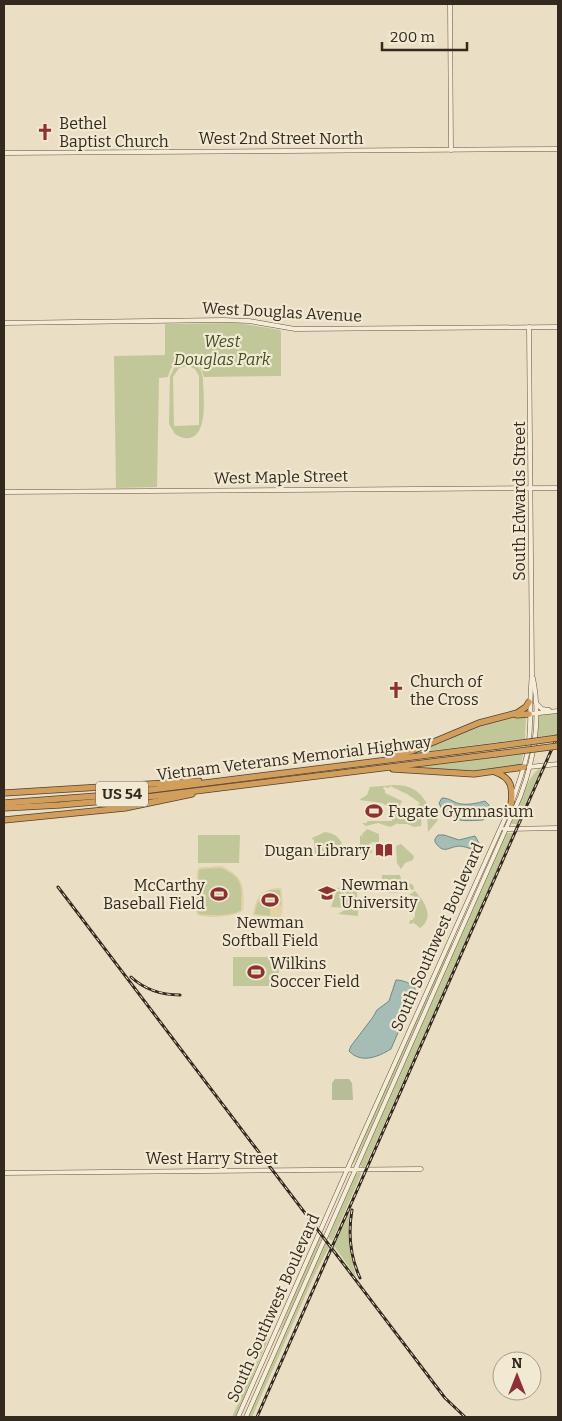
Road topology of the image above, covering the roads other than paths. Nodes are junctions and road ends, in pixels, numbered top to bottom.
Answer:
1 (450, 4) edge
2 (558, 149) edge
3 (451, 150) junction
4 (4, 153) edge
5 (4, 323) edge
6 (529, 327) junction
7 (558, 327) edge
8 (532, 488) junction
9 (558, 488) edge
10 (4, 492) edge
11 (532, 674) joint
12 (532, 702) junction
13 (557, 711) edge
14 (533, 713) junction
15 (508, 716) junction
16 (558, 738) edge
17 (558, 746) edge
18 (363, 763) junction
19 (558, 764) edge
20 (527, 767) junction
21 (371, 769) junction
22 (493, 772) junction
23 (239, 778) junction
24 (213, 788) junction
25 (4, 794) edge
26 (4, 803) edge
27 (511, 804) junction
28 (4, 808) edge
29 (4, 820) edge
30 (500, 828) junction
31 (558, 828) edge
32 (506, 829) junction
33 (421, 1169) dead end
34 (347, 1170) junction
35 (355, 1170) junction
36 (4, 1173) edge
37 (238, 1417) edge
38 (246, 1417) edge

1 - 3 street
2 - 3 street, West 2nd Street North
3 - 4 street, West 2nd Street North
5 - 6 street, West Douglas Avenue
6 - 7 street, West Douglas Avenue
6 - 8 street, South Edwards Street
8 - 9 street, West Maple Street
8 - 10 street, West Maple Street
8 - 11 street, South Edwards Street
11 - 12 street, South Southwest Boulevard
12 - 13 street
12 - 14 street, South Southwest Boulevard
12 - 15 highway
13 - 14 street
14 - 15 highway
14 - 20 street, South Southwest Boulevard
15 - 18 highway
16 - 18 highway, Vietnam Veterans Memorial Highway / US 54, bridge
17 - 21 highway, Vietnam Veterans Memorial Highway / US 54, bridge
18 - 23 highway, Vietnam Veterans Memorial Highway / US 54
19 - 20 street
20 - 22 highway
20 - 27 street, South Southwest Boulevard
20 - 32 street, South Southwest Boulevard
21 - 22 highway
21 - 24 highway, Vietnam Veterans Memorial Highway / US 54
22 - 27 highway
23 - 25 highway
23 - 26 highway, Vietnam Veterans Memorial Highway / US 54
24 - 28 highway, Vietnam Veterans Memorial Highway / US 54
24 - 29 highway
27 - 30 street, South Southwest Boulevard
30 - 32 street
30 - 34 street, South Southwest Boulevard
31 - 32 street
32 - 35 street, South Southwest Boulevard
33 - 35 street, West Harry Street
34 - 35 street, West Harry Street
34 - 36 street, West Harry Street
34 - 37 street, South Southwest Boulevard
35 - 38 street, South Southwest Boulevard

